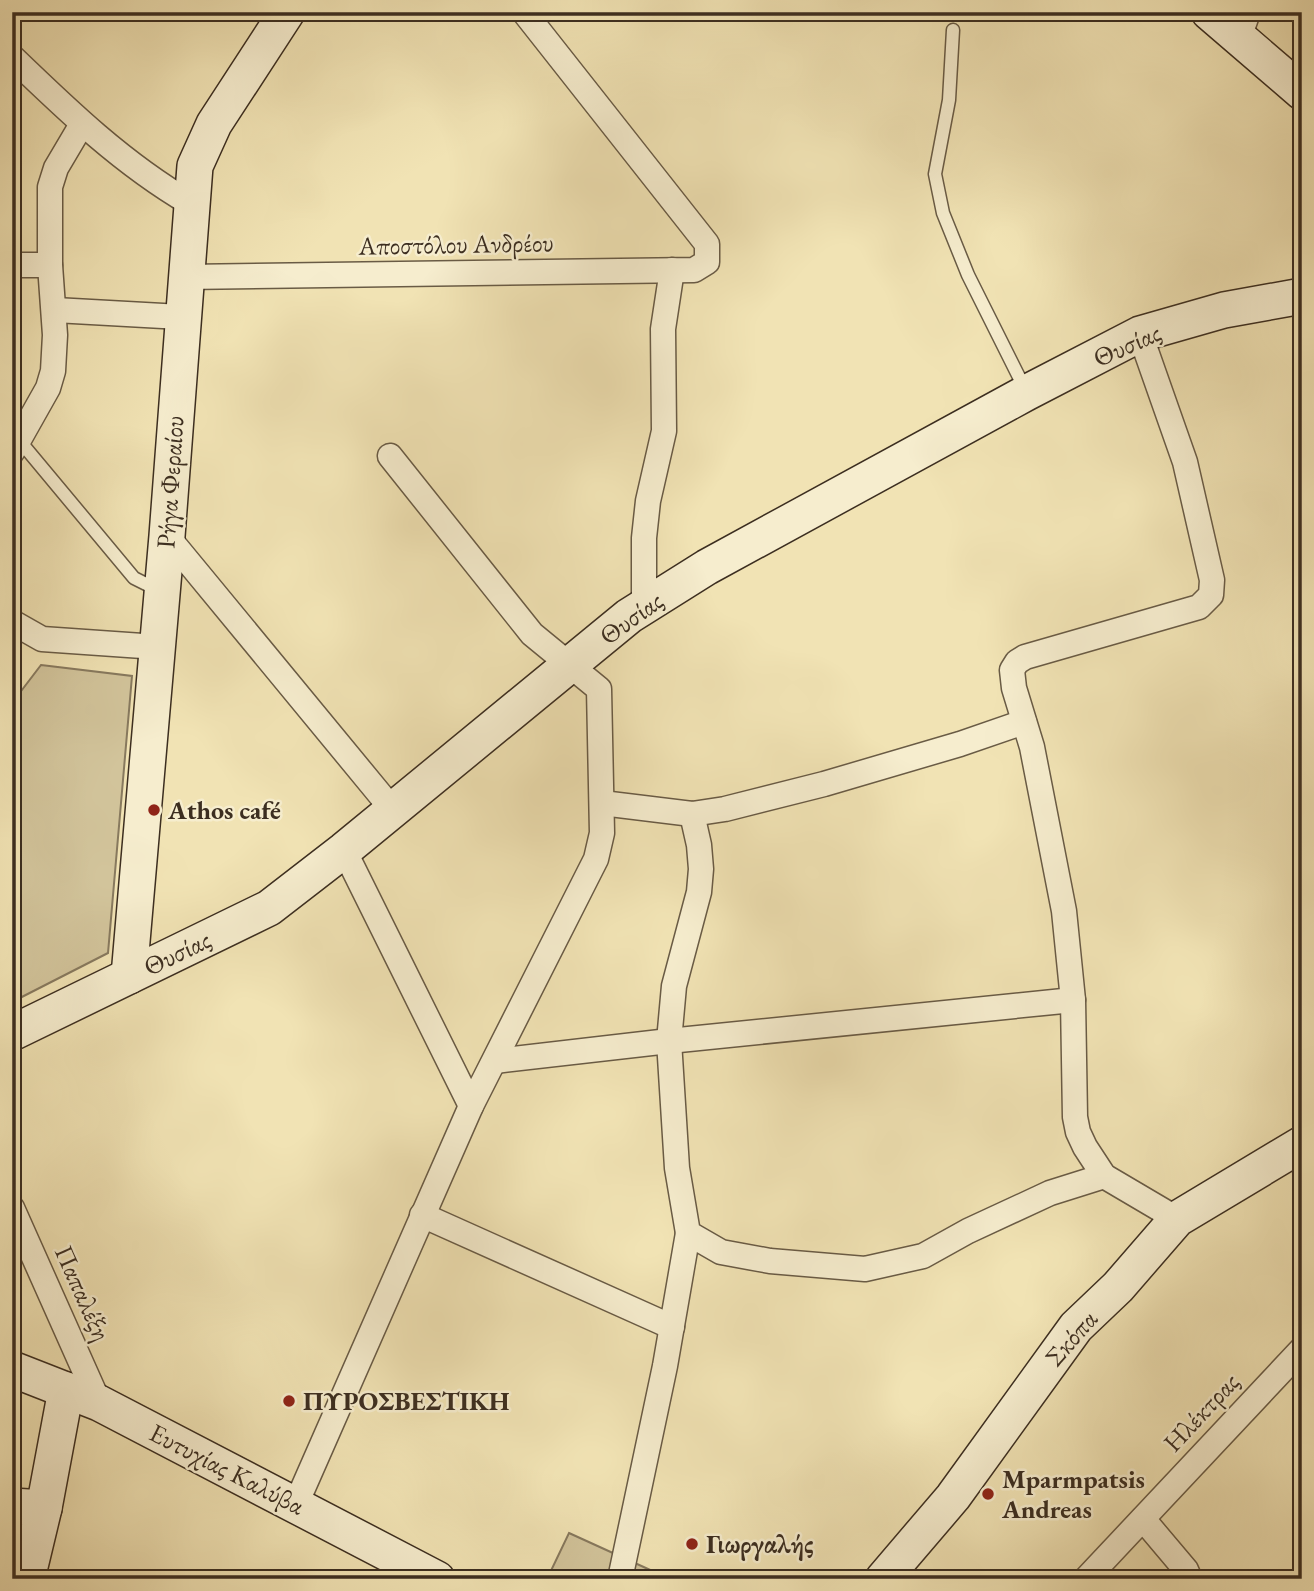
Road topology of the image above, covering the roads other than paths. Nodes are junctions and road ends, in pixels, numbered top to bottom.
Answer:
1 (287, 12) edge
2 (524, 12) edge
3 (1209, 12) edge
4 (1243, 25) edge
5 (953, 30) dead end
6 (12, 57) edge
7 (1302, 92) edge
8 (82, 124) junction
9 (190, 203) junction
10 (12, 265) edge
11 (50, 265) junction
12 (672, 270) junction
13 (185, 277) junction
14 (1302, 296) edge
15 (55, 310) junction
16 (181, 317) junction
17 (1140, 334) junction
18 (1026, 393) junction
19 (15, 446) edge
20 (390, 456) dead end
21 (167, 536) junction
22 (162, 591) junction
23 (644, 607) junction
24 (15, 629) edge
25 (157, 647) junction
26 (569, 666) junction
27 (1024, 722) junction
28 (602, 803) junction
29 (392, 809) junction
30 (692, 814) junction
31 (344, 850) junction
32 (129, 976) junction
33 (1073, 1000) junction
34 (12, 1033) edge
35 (669, 1041) junction
36 (495, 1060) junction
37 (471, 1106) junction
38 (1298, 1155) edge
39 (1104, 1175) junction
40 (12, 1208) edge
41 (422, 1215) junction
42 (1177, 1219) junction
43 (688, 1233) junction
44 (672, 1327) junction
45 (1302, 1349) edge
46 (12, 1369) edge
47 (66, 1390) junction
48 (99, 1403) junction
49 (296, 1504) junction
50 (28, 1507) edge
51 (1143, 1519) junction
52 (27, 1579) edge
53 (437, 1579) edge
54 (620, 1579) edge
55 (883, 1579) edge
56 (1086, 1579) edge
57 (1190, 1579) edge

1 - 9 street, Ρήγα Φεραίου
2 - 12 street, Αποστόλου Ανδρέου
3 - 4 street
4 - 7 street
5 - 18 lane
6 - 8 street
8 - 9 street
8 - 11 street
9 - 13 street, Ρήγα Φεραίου
10 - 11 street
11 - 15 street
12 - 13 street, Αποστόλου Ανδρέου
12 - 23 street
13 - 16 street, Ρήγα Φεραίου
14 - 17 street, Θυσίας
15 - 16 street
15 - 19 street
16 - 21 street, Ρήγα Φεραίου
17 - 18 street, Θυσίας
17 - 27 street
18 - 23 street, Θυσίας
19 - 22 lane
20 - 26 street
21 - 22 street, Ρήγα Φεραίου
21 - 29 street
22 - 25 street, Ρήγα Φεραίου
23 - 26 street, Θυσίας
24 - 25 street
25 - 32 street, Ρήγα Φεραίου
26 - 28 street
26 - 29 street, Θυσίας
27 - 30 street
27 - 33 street
28 - 30 street
28 - 36 street
29 - 31 street, Θυσίας
30 - 35 street
31 - 32 street, Θυσίας
31 - 37 street
32 - 34 street, Θυσίας
33 - 35 street
33 - 39 street
35 - 36 street
35 - 43 street
36 - 37 street
37 - 41 street
38 - 42 street, Σκόπα
39 - 42 street
39 - 43 street
40 - 48 street, Παπαλέξη
41 - 44 street
41 - 49 street
42 - 55 street, Σκόπα
43 - 44 street
44 - 54 street
45 - 51 street, Ηλέκτρας
46 - 47 street, Ευτυχίας Καλύβα
47 - 48 street, Ευτυχίας Καλύβα
47 - 50 street
48 - 49 street, Ευτυχίας Καλύβα
49 - 53 street, Ευτυχίας Καλύβα
50 - 52 street
51 - 56 street, Ηλέκτρας
51 - 57 street

